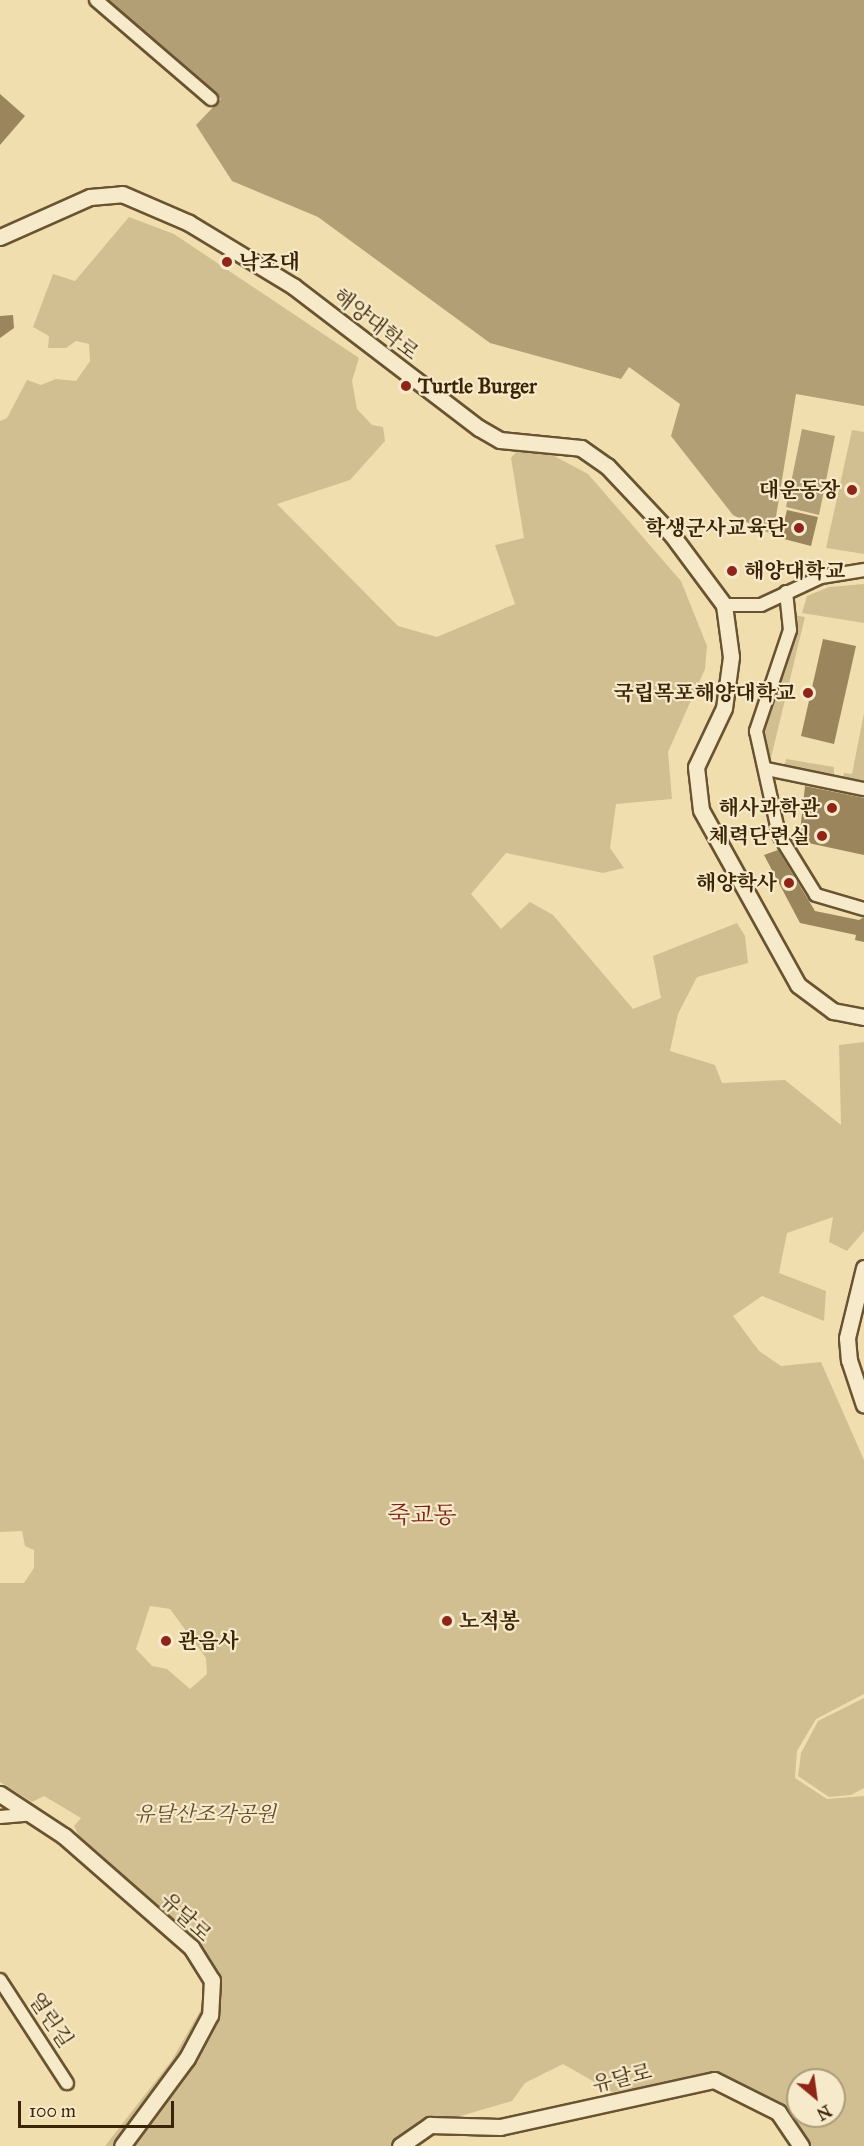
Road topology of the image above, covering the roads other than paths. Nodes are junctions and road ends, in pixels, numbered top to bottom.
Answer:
1 (96, 0) edge
2 (211, 99) dead end
3 (0, 237) edge
4 (864, 570) edge
5 (786, 591) junction
6 (724, 605) junction
7 (767, 769) junction
8 (864, 789) edge
9 (864, 909) edge
10 (864, 1017) edge
11 (864, 1268) edge
12 (864, 1406) edge
13 (0, 1794) edge
14 (32, 1814) junction
15 (0, 1817) edge
16 (0, 1980) edge
17 (67, 2083) dead end
18 (122, 2146) edge
19 (400, 2146) edge
20 (801, 2146) edge

1 - 2 street
3 - 6 street, 해양대학로
4 - 5 street
5 - 6 street
5 - 7 street
6 - 10 street, 해양대학로
7 - 8 street
7 - 9 street
11 - 12 street
13 - 14 street, 유달로
14 - 15 street
14 - 18 street, 유달로
16 - 17 street, 열린길
19 - 20 street, 유달로

